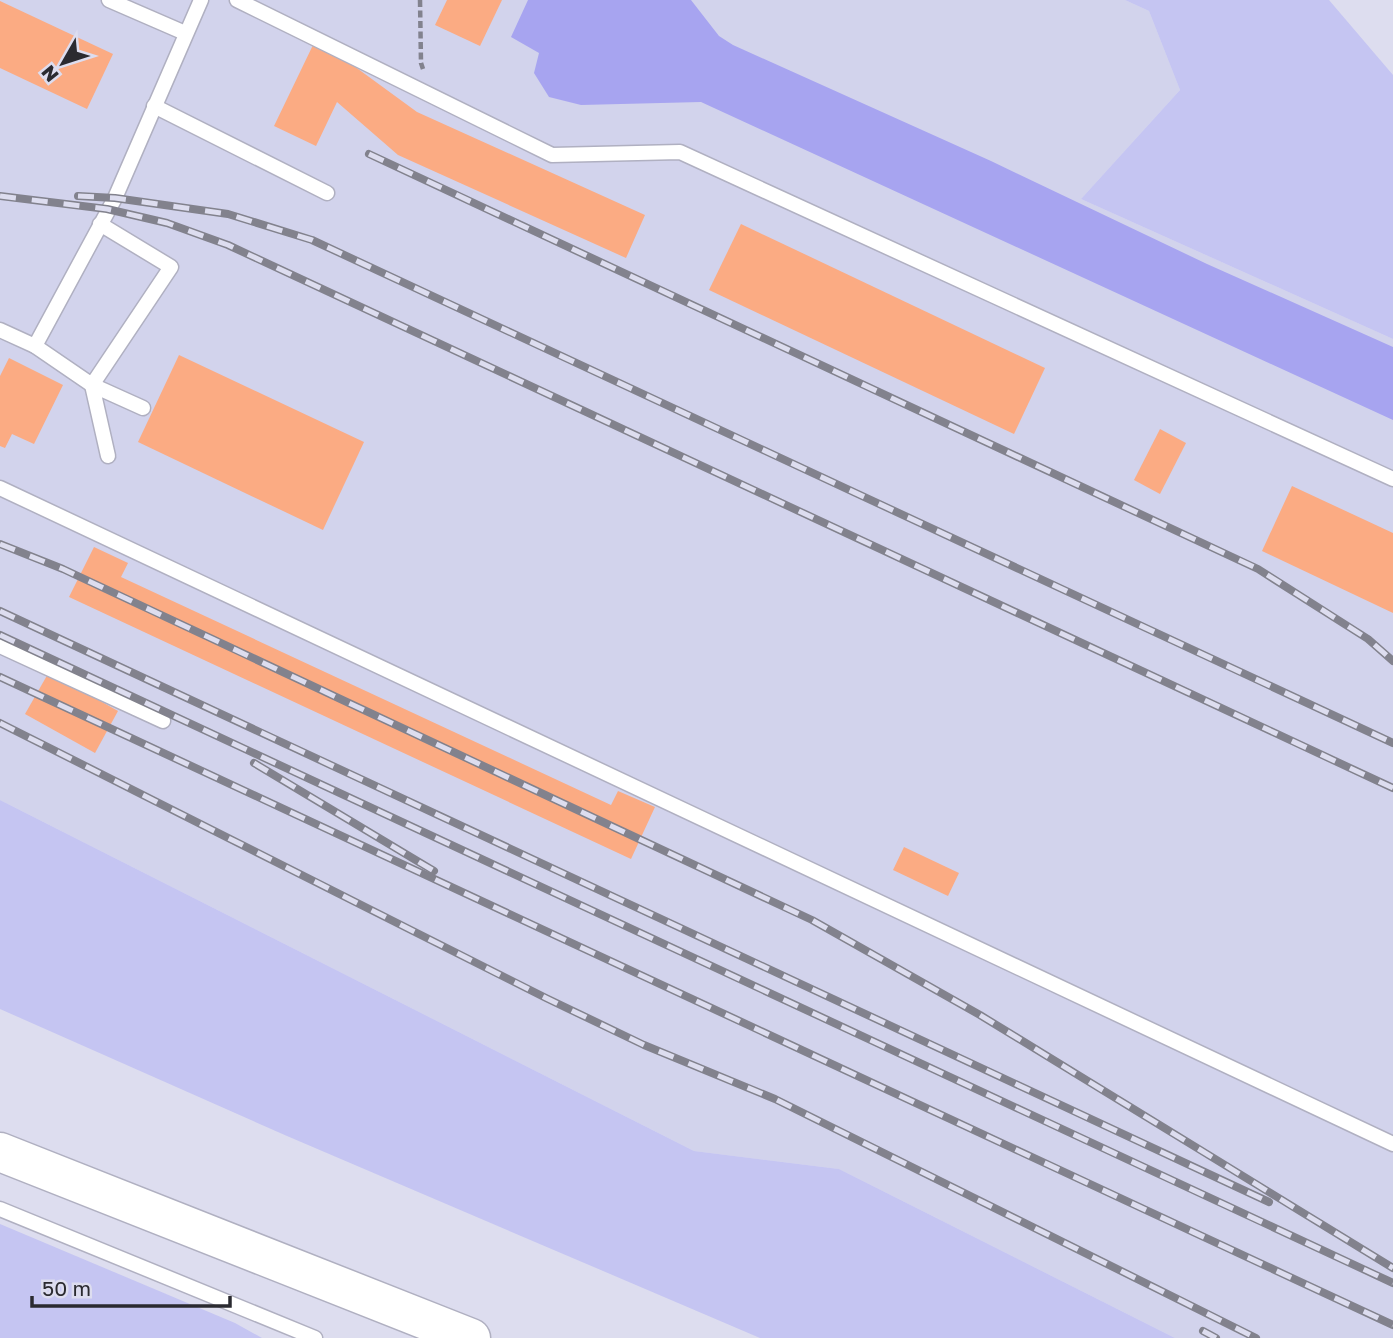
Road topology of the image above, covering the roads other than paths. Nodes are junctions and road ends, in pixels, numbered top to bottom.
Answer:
1 (109, 0) edge
2 (201, 0) edge
3 (237, 0) edge
4 (185, 33) junction
5 (154, 106) junction
6 (327, 193) dead end
7 (100, 224) junction
8 (0, 330) edge
9 (35, 346) junction
10 (92, 385) junction
11 (143, 408) dead end
12 (107, 456) dead end
13 (1393, 479) edge
14 (0, 488) edge
15 (0, 646) edge
16 (163, 722) dead end
17 (1393, 1144) edge
18 (0, 1152) edge
19 (0, 1209) edge
20 (316, 1338) edge
21 (471, 1338) edge

1 - 4 lane
2 - 4 lane
3 - 13 lane
4 - 5 lane
5 - 6 lane
5 - 7 lane
7 - 9 lane
7 - 10 lane
8 - 9 lane
9 - 10 lane
10 - 11 lane
10 - 12 lane
14 - 17 lane
15 - 16 lane
18 - 21 main road
19 - 20 lane

